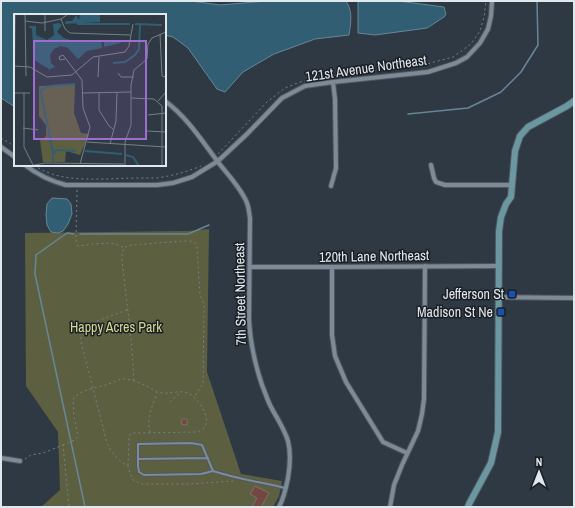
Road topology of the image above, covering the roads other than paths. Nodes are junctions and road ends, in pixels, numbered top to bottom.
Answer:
1 (492, 1) edge
2 (333, 82) junction
3 (574, 101) edge
4 (166, 102) edge
5 (1, 146) edge
6 (14, 156) edge
7 (218, 162) junction
8 (432, 164) dead end
9 (26, 166) edge
10 (512, 185) junction
11 (330, 186) dead end
12 (425, 266) junction
13 (499, 266) junction
14 (250, 267) junction
15 (332, 267) junction
16 (498, 297) junction
17 (574, 298) edge
18 (407, 454) junction
19 (1, 458) edge
20 (208, 458) junction
21 (138, 459) junction
22 (20, 461) road end
23 (213, 471) junction
24 (286, 488) junction
25 (280, 507) edge
26 (390, 507) edge
27 (468, 507) edge

1 - 2 street, 121st Avenue Northeast
2 - 7 street, 121st Avenue Northeast
2 - 11 street
3 - 10 street
4 - 7 street, 7th Street Northeast
5 - 6 street
7 - 9 street, 121st Avenue Northeast
7 - 14 street, 7th Street Northeast
8 - 10 street
10 - 13 street
12 - 13 street, 120th Lane Northeast
12 - 15 street, 120th Lane Northeast
12 - 18 street
13 - 16 street
14 - 15 street, 120th Lane Northeast
14 - 24 street, 7th Street Northeast
15 - 18 street
16 - 17 street
16 - 27 street
18 - 26 street
19 - 22 street
20 - 21 lane
20 - 21 lane
20 - 23 lane
21 - 23 lane
23 - 24 lane
24 - 25 street, 7th Street Northeast

